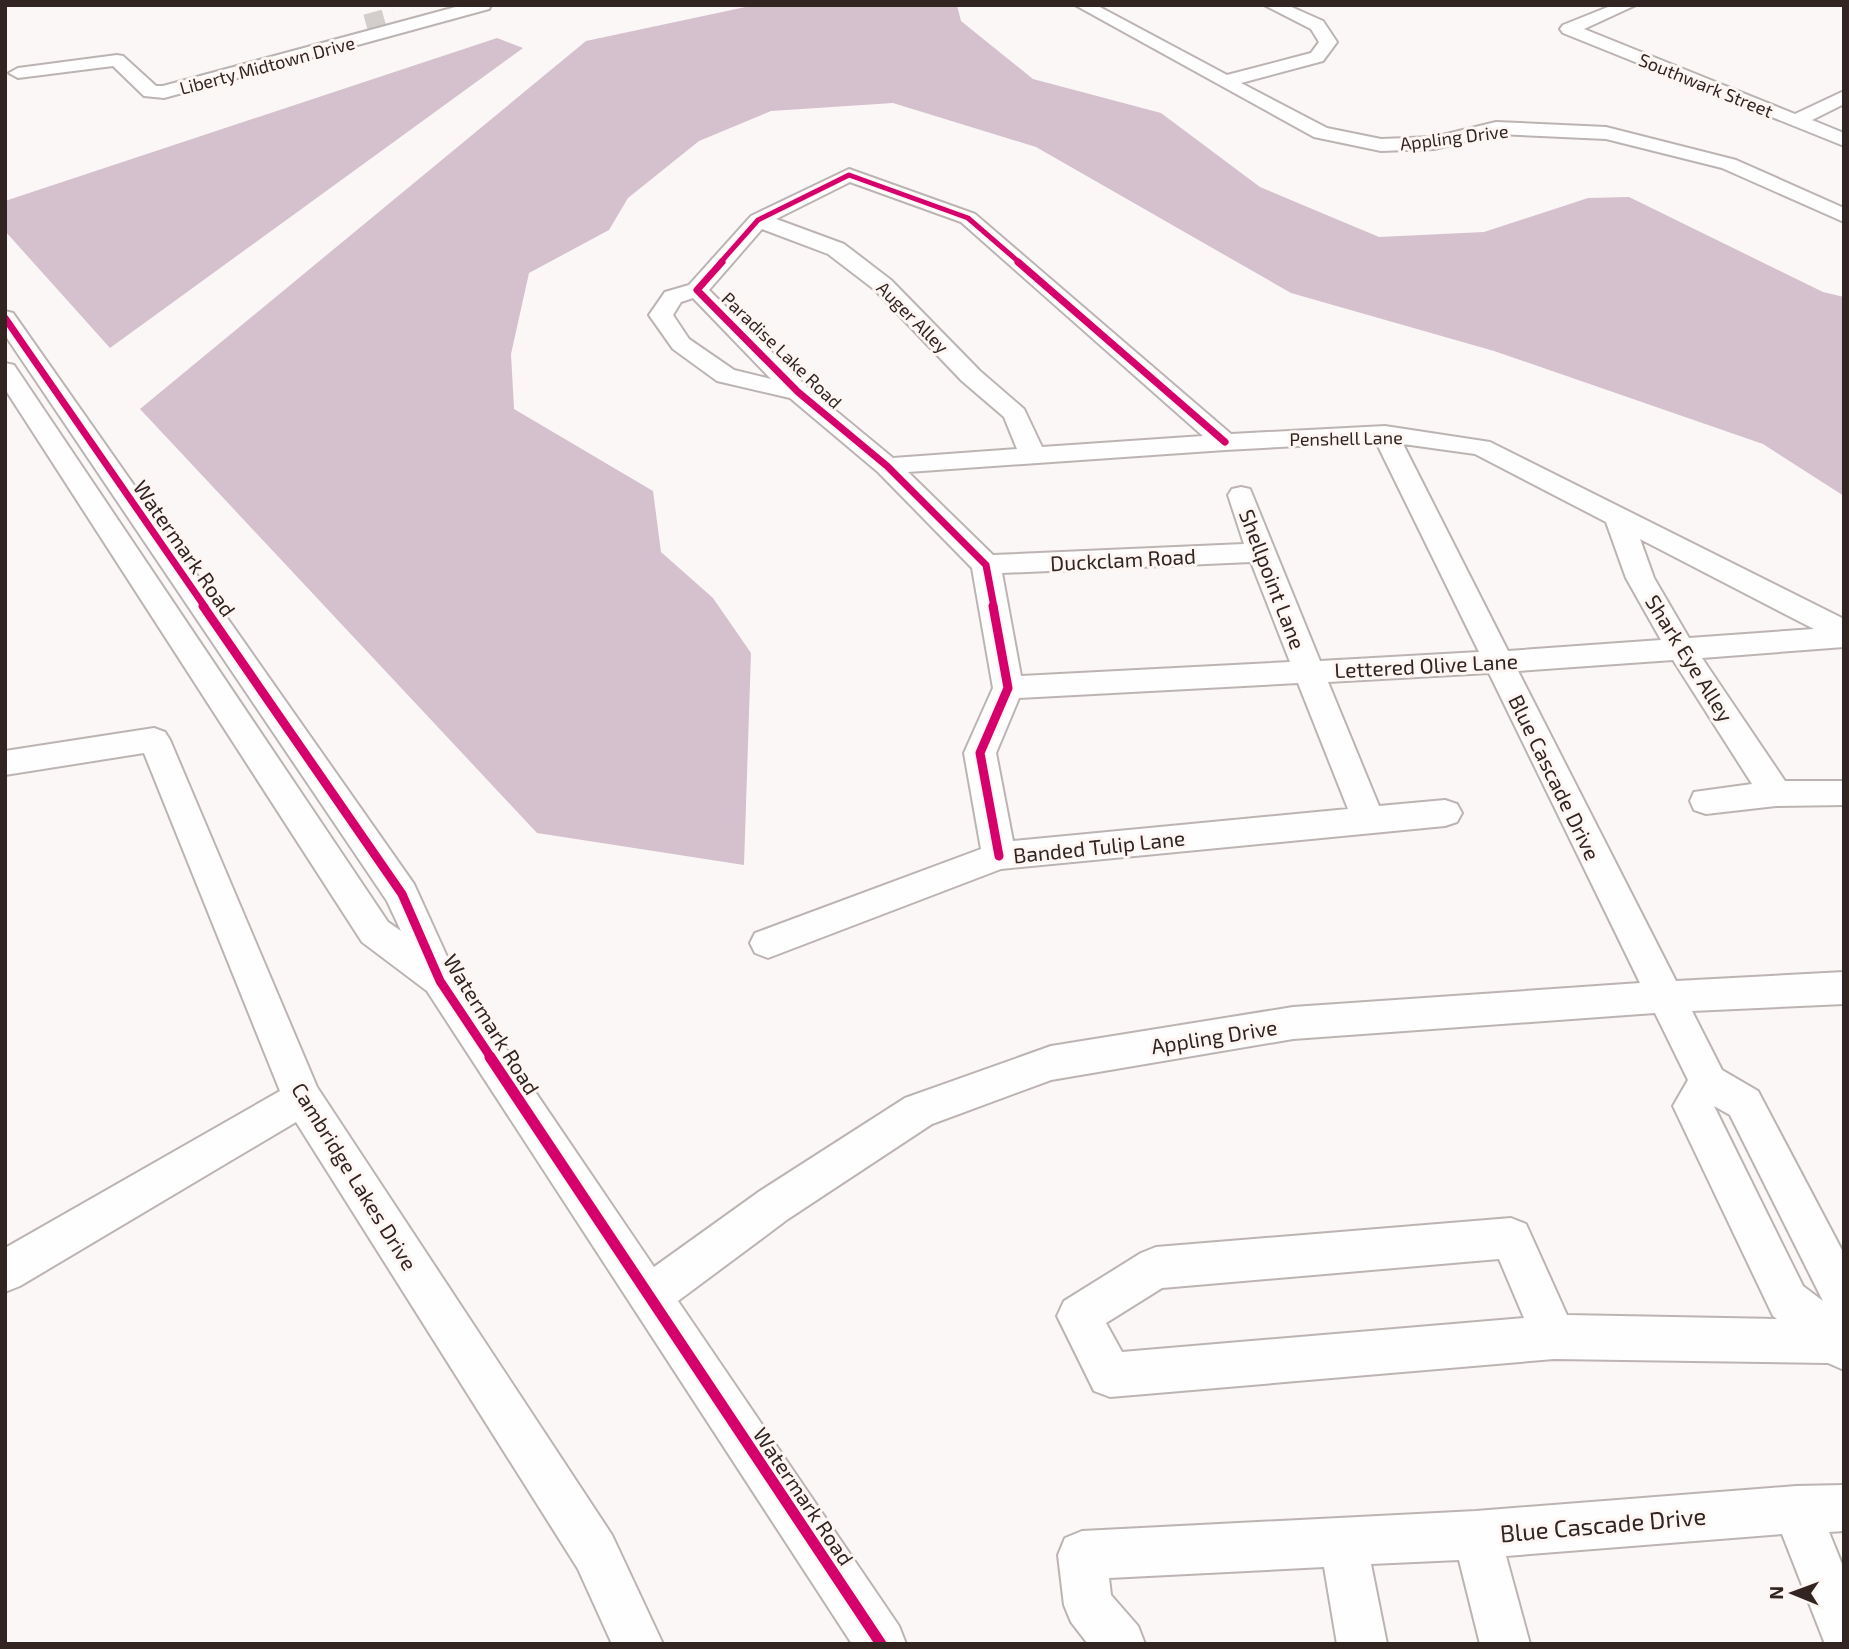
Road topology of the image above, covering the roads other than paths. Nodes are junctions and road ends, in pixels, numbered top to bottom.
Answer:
1 (483, 5) edge
2 (1083, 5) edge
3 (1272, 5) edge
4 (1628, 5) edge
5 (394, 16) tunnel mouth
6 (416, 24) junction
7 (12, 73) edge
8 (1227, 81) junction
9 (1844, 97) edge
10 (1795, 121) junction
11 (1844, 141) edge
12 (1844, 216) edge
13 (758, 220) junction
14 (698, 290) junction
15 (5, 318) edge
16 (5, 370) edge
17 (798, 392) junction
18 (1385, 434) junction
19 (1225, 442) junction
20 (1032, 455) junction
21 (887, 466) junction
22 (1241, 495) dead end
23 (1618, 516) junction
24 (1261, 552) junction
25 (986, 565) junction
26 (1844, 635) edge
27 (1681, 649) junction
28 (1498, 662) junction
29 (1310, 672) junction
30 (1008, 688) junction
31 (5, 763) edge
32 (1844, 793) edge
33 (1776, 794) junction
34 (1706, 801) dead end
35 (1446, 813) dead end
36 (1368, 819) junction
37 (999, 856) junction
38 (768, 943) dead end
39 (440, 981) junction
40 (1844, 988) edge
41 (1664, 997) junction
42 (1708, 1082) junction
43 (302, 1098) junction
44 (5, 1271) edge
45 (650, 1296) junction
46 (1844, 1298) edge
47 (1843, 1335) edge
48 (1554, 1337) junction
49 (1844, 1508) edge
50 (1796, 1509) junction
51 (1475, 1535) junction
52 (1343, 1541) junction
53 (1844, 1631) edge
54 (638, 1644) edge
55 (881, 1644) edge
56 (1120, 1644) edge
57 (1362, 1644) edge
58 (1505, 1644) edge

1 - 6 street, Liberty Midtown Drive
2 - 8 street, Appling Drive
3 - 8 street
4 - 10 street, Southwark Street
5 - 6 street
6 - 7 street, Liberty Midtown Drive
8 - 12 street, Appling Drive
9 - 10 street
10 - 11 street, Southwark Street
13 - 14 street, Paradise Lake Road
13 - 19 street, Paradise Lake Road
13 - 20 street, Auger Alley
14 - 17 street, Paradise Lake Road
14 - 17 street, Paradise Lake Road
15 - 39 street, Watermark Road
16 - 39 street, Watermark Road
17 - 21 street, Paradise Lake Road
18 - 19 street, Penshell Lane
18 - 23 street, Penshell Lane
18 - 28 street, Blue Cascade Drive
19 - 20 street, Penshell Lane
20 - 21 street, Penshell Lane
21 - 25 street, Paradise Lake Road
22 - 24 street, Shellpoint Lane
23 - 26 street, Penshell Lane
23 - 27 street, Shark Eye Alley
24 - 25 street, Duckclam Road
24 - 29 street, Shellpoint Lane
25 - 30 street
26 - 27 street, Lettered Olive Lane
27 - 28 street, Lettered Olive Lane
27 - 33 street, Shark Eye Alley
28 - 29 street, Lettered Olive Lane
28 - 41 street, Blue Cascade Drive
29 - 30 street, Lettered Olive Lane
29 - 36 street, Shellpoint Lane
30 - 37 street
31 - 43 street, Cambridge Lakes Drive
32 - 33 street
33 - 34 street
35 - 36 street, Banded Tulip Lane
36 - 37 street, Banded Tulip Lane
37 - 38 street, Banded Tulip Lane
39 - 45 street, Watermark Road
40 - 41 street, Appling Drive
41 - 42 street, Blue Cascade Drive
41 - 45 street, Appling Drive
42 - 46 street
42 - 47 street
43 - 44 street
43 - 54 street, Cambridge Lakes Drive
45 - 55 street, Watermark Road
47 - 48 street
48 - 48 street
49 - 50 street, Blue Cascade Drive
50 - 51 street, Blue Cascade Drive
50 - 53 street
51 - 52 street
51 - 58 street, Blue Cascade Drive
52 - 56 street
52 - 57 street

